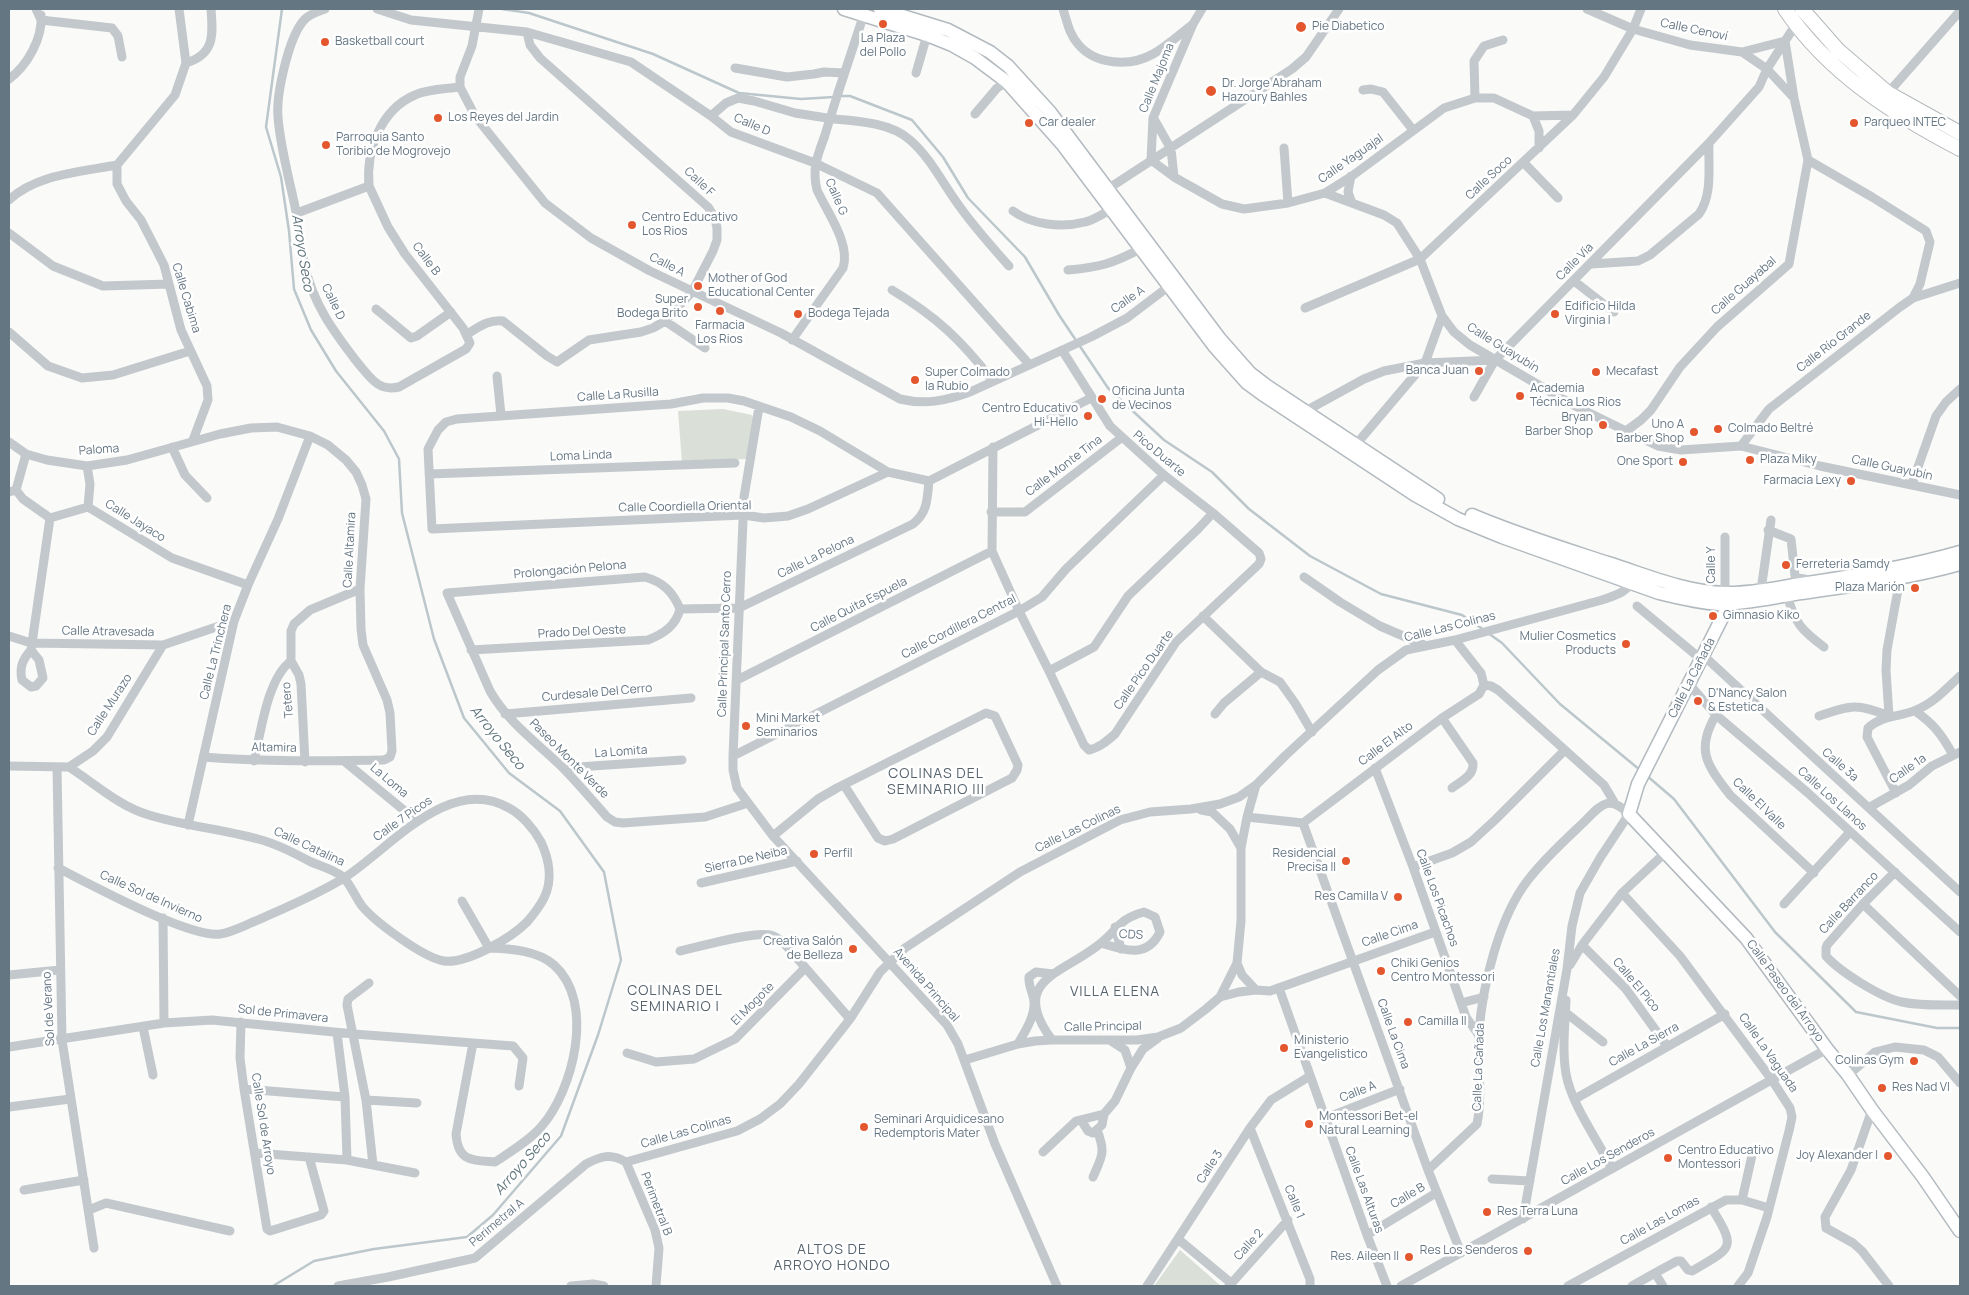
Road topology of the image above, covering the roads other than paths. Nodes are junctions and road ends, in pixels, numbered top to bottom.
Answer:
1 (36, 9) edge
2 (41, 9) edge
3 (179, 9) edge
4 (211, 9) edge
5 (325, 9) edge
6 (377, 9) edge
7 (844, 9) edge
8 (1063, 9) edge
9 (1202, 9) edge
10 (1339, 9) edge
11 (1587, 9) edge
12 (1641, 9) edge
13 (1785, 9) edge
14 (479, 10) edge
15 (1804, 10) edge
16 (1960, 11) edge
17 (868, 13) edge
18 (41, 20) junction
19 (1193, 24) junction
20 (1795, 24) junction
21 (476, 26) junction
22 (1633, 29) junction
23 (527, 32) junction
24 (927, 35) junction
25 (1502, 40) dead end
26 (1785, 41) junction
27 (1742, 52) junction
28 (122, 57) dead end
29 (186, 63) junction
30 (735, 68) dead end
31 (1767, 69) junction
32 (844, 73) junction
33 (916, 73) dead end
34 (9, 79) edge
35 (1007, 82) junction
36 (460, 87) junction
37 (1363, 90) dead end
38 (1888, 93) junction
39 (1474, 98) junction
40 (1794, 98) junction
41 (975, 114) dead end
42 (710, 116) junction
43 (1533, 116) junction
44 (1573, 116) junction
45 (1153, 118) junction
46 (1414, 130) junction
47 (1960, 134) edge
48 (1709, 143) junction
49 (1284, 148) dead end
50 (1540, 148) junction
51 (1171, 149) junction
52 (1960, 149) edge
53 (1151, 160) junction
54 (1808, 160) junction
55 (814, 163) junction
56 (1524, 163) junction
57 (117, 164) junction
58 (1352, 176) junction
59 (1174, 177) junction
60 (369, 186) junction
61 (1103, 192) junction
62 (1325, 193) junction
63 (1558, 198) dead end
64 (9, 200) edge
65 (1288, 203) junction
66 (1352, 203) junction
67 (1110, 210) junction
68 (1013, 211) dead end
69 (297, 214) junction
70 (9, 233) edge
71 (1140, 249) junction
72 (1420, 259) junction
73 (1591, 264) junction
74 (1009, 266) dead end
75 (1068, 270) dead end
76 (1574, 281) junction
77 (1172, 283) junction
78 (1960, 283) edge
79 (169, 284) junction
80 (892, 290) dead end
81 (692, 292) junction
82 (1913, 298) junction
83 (1305, 308) dead end
84 (376, 309) dead end
85 (451, 312) junction
86 (1614, 312) dead end
87 (1442, 316) junction
88 (665, 321) junction
89 (9, 332) edge
90 (469, 338) junction
91 (792, 340) junction
92 (705, 348) dead end
93 (1062, 350) junction
94 (190, 352) junction
95 (1495, 360) junction
96 (1425, 363) junction
97 (1029, 364) junction
98 (497, 376) dead end
99 (993, 381) junction
100 (1960, 389) edge
101 (1474, 397) dead end
102 (1091, 398) junction
103 (759, 407) junction
104 (1301, 414) junction
105 (501, 415) junction
106 (1626, 431) junction
107 (310, 436) junction
108 (1122, 438) junction
109 (193, 440) junction
110 (9, 442) edge
111 (1741, 446) junction
112 (172, 447) junction
113 (993, 447) junction
114 (1353, 449) junction
115 (26, 454) junction
116 (735, 463) dead end
117 (87, 466) junction
118 (888, 472) junction
119 (429, 474) junction
120 (1164, 475) junction
121 (929, 480) junction
122 (1912, 484) junction
123 (12, 491) edge
124 (1960, 495) edge
125 (207, 498) dead end
126 (88, 507) junction
127 (991, 512) junction
128 (1212, 513) junction
129 (743, 515) junction
130 (50, 518) junction
131 (1771, 520) dead end
132 (432, 529) joint
133 (1768, 530) junction
134 (1725, 537) dead end
135 (992, 551) junction
136 (1960, 552) edge
137 (1261, 559) joint
138 (1960, 564) edge
139 (1901, 573) junction
140 (1304, 577) dead end
141 (1633, 578) junction
142 (1807, 583) junction
143 (248, 585) junction
144 (360, 589) junction
145 (1761, 590) junction
146 (447, 592) joint
147 (1787, 596) junction
148 (1726, 598) junction
149 (1637, 606) dead end
150 (739, 608) junction
151 (680, 609) junction
152 (1018, 611) junction
153 (1203, 616) junction
154 (234, 620) junction
155 (9, 636) edge
156 (1455, 640) junction
157 (163, 645) junction
158 (1424, 645) junction
159 (31, 646) junction
160 (1824, 647) dead end
161 (471, 650) junction
162 (1703, 658) junction
163 (290, 661) junction
164 (1049, 670) junction
165 (1261, 672) junction
166 (1960, 676) edge
167 (737, 680) junction
168 (1689, 684) junction
169 (1484, 685) junction
170 (691, 698) dead end
171 (1915, 711) junction
172 (505, 714) junction
173 (1215, 714) dead end
174 (1716, 715) junction
175 (1818, 716) dead end
176 (1889, 716) junction
177 (1442, 718) junction
178 (1312, 732) junction
179 (1565, 750) junction
180 (1957, 753) edge
181 (733, 756) junction
182 (203, 757) junction
183 (682, 760) dead end
184 (254, 761) junction
185 (344, 761) junction
186 (305, 762) junction
187 (9, 766) edge
188 (69, 767) junction
189 (57, 768) junction
190 (562, 768) junction
191 (1375, 768) junction
192 (844, 785) junction
193 (1256, 785) junction
194 (1452, 788) dead end
195 (1896, 793) junction
196 (1614, 802) junction
197 (748, 803) junction
198 (1870, 807) junction
199 (1191, 809) junction
200 (1629, 814) junction
201 (1247, 817) junction
202 (417, 821) junction
203 (1303, 823) junction
204 (188, 825) junction
205 (1850, 832) junction
206 (773, 836) junction
207 (1242, 848) junction
208 (1665, 853) junction
209 (797, 861) junction
210 (1413, 867) junction
211 (58, 868) junction
212 (1895, 872) junction
213 (1814, 873) junction
214 (345, 878) junction
215 (701, 883) dead end
216 (1960, 892) edge
217 (1622, 893) junction
218 (462, 901) dead end
219 (1784, 904) dead end
220 (1863, 904) junction
221 (163, 918) junction
222 (1115, 927) junction
223 (1435, 932) junction
224 (1960, 932) edge
225 (1101, 942) junction
226 (1582, 944) junction
227 (489, 948) junction
228 (1121, 949) junction
229 (680, 952) dead end
230 (1352, 960) junction
231 (890, 962) junction
232 (1237, 963) junction
233 (806, 968) junction
234 (1567, 969) junction
235 (60, 970) junction
236 (1053, 974) junction
237 (9, 975) edge
238 (369, 983) dead end
239 (1279, 988) junction
240 (1256, 990) junction
241 (1484, 996) junction
242 (1960, 996) edge
243 (1220, 997) junction
244 (1461, 1004) junction
245 (1034, 1006) junction
246 (1960, 1006) edge
247 (1565, 1012) junction
248 (1725, 1014) junction
249 (850, 1018) junction
250 (241, 1022) junction
251 (164, 1023) junction
252 (143, 1027) junction
253 (337, 1033) junction
254 (354, 1034) junction
255 (1478, 1034) junction
256 (1158, 1037) junction
257 (62, 1040) junction
258 (1052, 1040) junction
259 (1111, 1041) junction
260 (1603, 1042) dead end
261 (473, 1043) junction
262 (1018, 1044) junction
263 (1667, 1046) junction
264 (9, 1047) edge
265 (1827, 1049) junction
266 (627, 1053) dead end
267 (965, 1060) junction
268 (1131, 1068) junction
269 (1848, 1074) junction
270 (153, 1075) dead end
271 (1310, 1076) junction
272 (1772, 1080) junction
273 (1960, 1084) edge
274 (519, 1086) dead end
275 (244, 1089) junction
276 (1400, 1089) junction
277 (346, 1097) junction
278 (70, 1099) junction
279 (1575, 1099) junction
280 (366, 1100) junction
281 (417, 1103) dead end
282 (9, 1107) edge
283 (1872, 1110) junction
284 (1104, 1114) junction
285 (1326, 1118) junction
286 (1081, 1120) junction
287 (1250, 1128) junction
288 (1097, 1130) junction
289 (1753, 1151) dead end
290 (1043, 1152) dead end
291 (256, 1153) junction
292 (309, 1157) junction
293 (346, 1160) junction
294 (626, 1162) junction
295 (373, 1165) junction
296 (1612, 1169) junction
297 (1428, 1170) junction
298 (415, 1173) dead end
299 (1093, 1177) dead end
300 (1492, 1179) dead end
301 (84, 1180) junction
302 (1530, 1181) junction
303 (24, 1190) dead end
304 (1436, 1193) junction
305 (1742, 1200) junction
306 (1710, 1207) junction
307 (1769, 1208) junction
308 (89, 1210) junction
309 (1523, 1219) junction
310 (1288, 1220) junction
311 (230, 1231) dead end
312 (1960, 1231) edge
313 (1367, 1235) junction
314 (1178, 1239) junction
315 (94, 1248) dead end
316 (1461, 1253) junction
317 (1655, 1273) junction
318 (389, 1282) edge
319 (1230, 1285) edge
320 (338, 1286) edge
321 (571, 1286) edge
322 (604, 1286) edge
323 (656, 1286) edge
324 (1057, 1286) edge
325 (1147, 1286) edge
326 (1310, 1286) edge
327 (1387, 1286) edge
328 (1401, 1286) edge
329 (1568, 1286) edge
330 (1632, 1286) edge
331 (1663, 1286) edge
332 (1738, 1286) edge
333 (1889, 1286) edge

1 - 18 street
2 - 18 street
3 - 29 street
4 - 29 street
5 - 69 street, Calle D
6 - 21 street, Calle D
7 - 17 main road
8 - 19 street
9 - 19 street, Calle Majoma
10 - 51 street
11 - 22 street, Calle Cenoví
12 - 22 street, Calle Soco
13 - 20 main road
14 - 21 street
15 - 20 street, Calle Vía
15 - 38 main road
16 - 38 street
17 - 24 main road
17 - 32 street, Calle G
17 - 61 main road
18 - 28 street
18 - 34 street
19 - 45 street, Calle Majoma
20 - 26 street, Calle Vía
20 - 52 main road
21 - 23 street, Calle D
21 - 36 street
22 - 27 street, Calle Cenoví
22 - 44 street, Calle Soco
23 - 42 street, Calle D
23 - 81 street, Calle F
24 - 33 street
24 - 35 main road
25 - 39 street
26 - 27 street
26 - 31 street, Calle Vía
26 - 40 street, Calle Guayabal
27 - 31 street
29 - 57 street
30 - 32 street
31 - 40 street
31 - 48 street, Calle Vía
32 - 55 street, Calle G, bridge
35 - 41 street
35 - 61 main road
36 - 60 street, Calle B
36 - 81 street, Calle A
37 - 46 street
38 - 47 main road
39 - 43 street, Calle Yaguajal
39 - 46 street, Calle Yaguajal
40 - 54 street, Calle Guayabal
42 - 55 street, Calle D
42 - 74 street
43 - 44 street
43 - 50 street
44 - 50 street, Calle Soco
45 - 51 street
45 - 53 street, Calle Majoma
46 - 58 street, Calle Yaguajal
48 - 73 street, Calle Vía
48 - 73 street
49 - 65 street
50 - 56 street, Calle Soco
51 - 53 street
51 - 59 street
53 - 59 street, Calle Yaguajal
53 - 61 street
54 - 82 street
54 - 106 street, Calle Guayabal
55 - 91 street, Calle G
55 - 97 street, Calle D
56 - 63 street
56 - 72 street, Calle Soco
57 - 64 street
57 - 79 street, Calle Cabima
58 - 62 street, Calle Yaguajal
58 - 66 street
59 - 65 street, Calle Yaguajal
60 - 69 street
60 - 85 street, Calle B
61 - 67 main road
61 - 77 main road
62 - 65 street, Calle Yaguajal
62 - 66 street, Calle Guayubín
66 - 72 street, Calle Guayubín
67 - 68 street
67 - 71 main road
69 - 90 street, Calle D
70 - 79 street
71 - 75 street
71 - 77 main road
72 - 83 street, Calle Soco
72 - 87 street, Calle Guayubín
73 - 76 street, Calle Vía
76 - 86 street
76 - 95 street, Calle Vía
77 - 93 street, Calle A
77 - 104 main road
78 - 82 street, Calle Río Grande
79 - 94 street, Calle Cabima
80 - 99 street
81 - 88 street, Calle F
81 - 91 street, Calle A
82 - 111 street, Calle Río Grande
84 - 85 street
85 - 90 street, Calle B
87 - 95 street, Calle Guayubín
87 - 96 street
88 - 90 street, Calle F
88 - 92 street
89 - 94 street
91 - 99 street, Calle A
93 - 97 street, Calle A
93 - 102 street, Pico Duarte
94 - 109 street, Calle Cabima
95 - 96 street
95 - 101 street, Calle Vía
95 - 106 street, Calle Guayubín
96 - 104 street
96 - 114 street
97 - 99 street, Calle A
98 - 105 street
100 - 122 street
102 - 108 street, Pico Duarte
102 - 113 street
103 - 105 street, Calle La Rusilla
103 - 118 street, Calle La Rusilla
103 - 129 street, Calle Principal Santo Cerro
104 - 114 main road
105 - 119 street, Calle La Rusilla
106 - 111 street, Calle Guayubín
107 - 109 street, Calle Altamira
107 - 143 street, Calle La Trinchera
107 - 144 street, Calle Altamira
108 - 120 street, Pico Duarte
108 - 127 street, Calle Monte Tina
109 - 112 street, Paloma
110 - 115 street, Paloma
111 - 122 street, Calle Guayubín
112 - 117 street, Paloma
112 - 125 street
113 - 121 street
113 - 127 street
114 - 141 main road
115 - 117 street, Paloma
115 - 123 street
116 - 119 street, Loma Linda
117 - 126 street
118 - 121 street
118 - 129 street, Calle Coordiella Oriental
119 - 132 street, Calle La Rusilla
120 - 128 street, Pico Duarte
120 - 152 street, Calle Cordillera Central
121 - 150 street, Calle La Pelona
122 - 124 street, Calle Guayubín
123 - 130 street
126 - 130 street, Calle Jayaco
126 - 143 street, Calle Jayaco
127 - 135 street
128 - 137 street, Pico Duarte
128 - 164 street
129 - 132 street, Calle Coordiella Oriental
129 - 150 street, Calle Principal Santo Cerro
130 - 159 street
131 - 133 street
133 - 142 street
133 - 145 street
134 - 148 street, Calle Y
135 - 152 street
135 - 167 street, Calle Quita Espuela
136 - 139 main road
137 - 153 street, Calle Pico Duarte
138 - 139 main road
139 - 142 main road
139 - 147 main road
139 - 176 street
140 - 158 street
141 - 148 main road
141 - 156 street, Calle Las Colinas
142 - 145 main road
143 - 154 street, Calle La Trinchera
144 - 163 street, Tetero
144 - 185 street, Calle Altamira
145 - 148 main road
146 - 151 street, Prolongación Pelona
146 - 161 street, Paseo Monte Verde
147 - 148 main road
147 - 160 street
148 - 162 main road, Calle La Cañada
149 - 162 street, Calle 3a
150 - 151 street, Calle La Pelona
150 - 167 street, Calle Principal Santo Cerro
151 - 161 street, Prado Del Oeste
152 - 164 street
152 - 181 street, Calle Cordillera Central
153 - 164 street, Calle Pico Duarte
153 - 165 street
154 - 157 street, Calle Atravesada
154 - 182 street, Calle La Trinchera
155 - 159 street, Calle Atravesada
156 - 158 street, Calle Las Colinas
156 - 169 street
157 - 159 street, Calle Atravesada
157 - 188 street, Calle Murazo
158 - 178 street, Calle Las Colinas
161 - 172 street, Paseo Monte Verde
162 - 168 main road, Calle La Cañada
162 - 198 street, Calle 3a
163 - 184 street
163 - 186 street, Tetero
165 - 173 street
165 - 178 street
166 - 171 street
167 - 181 street, Calle Principal Santo Cerro
168 - 174 street, Calle Los Llanos
168 - 200 main road, Calle La Cañada
169 - 177 street, Calle El Alto
169 - 179 street
170 - 172 street, Curdesale Del Cerro
171 - 176 street
171 - 180 street
172 - 190 street, Paseo Monte Verde
174 - 205 street, Calle Los Llanos
174 - 213 street, Calle El Valle
175 - 176 street
176 - 195 street
177 - 191 street, Calle El Alto
177 - 194 street
178 - 193 street, Calle Las Colinas
179 - 196 street
179 - 210 street
180 - 195 street, Calle 1a
181 - 197 street, Calle Principal Santo Cerro
182 - 184 street, Altamira
182 - 204 street, Calle La Trinchera
183 - 190 street, La Lomita
184 - 186 street, Altamira
185 - 186 street, Altamira
185 - 202 street, La Loma
187 - 189 street, Calle Murazo
188 - 189 street, Calle Murazo
188 - 204 street, Calle Catalina
189 - 211 street, Sol de Verano
190 - 197 street, Paseo Monte Verde
191 - 203 street, Calle El Alto
191 - 210 street, Calle Los Picachos
192 - 192 street
192 - 206 street
193 - 199 street, Calle Las Colinas
193 - 201 street, Calle Principal
195 - 198 street, Calle 1a
196 - 200 street
196 - 241 street, Calle La Cañada
197 - 206 street, Calle Principal Santo Cerro
198 - 216 street, Calle 3a
199 - 207 street
199 - 231 street, Calle Las Colinas
200 - 208 main road, Calle Paseo del Arroyo
200 - 234 street, Calle Los Manantiales
201 - 203 street
201 - 207 street, Calle Principal
202 - 214 street, Calle 7 Picos
202 - 227 street, Calle 7 Picos
203 - 230 street, Calle La Cima
204 - 214 street, Calle Catalina
205 - 212 street, Calle Los Llanos
205 - 213 street
206 - 209 street, Calle Principal Santo Cerro
207 - 232 street, Calle Principal
208 - 217 street
208 - 265 main road, Calle Paseo del Arroyo
209 - 215 street, Sierra De Neiba
209 - 231 street, Avenida Principal
210 - 223 street, Calle Los Picachos
211 - 221 street, Calle Sol de Invierno
211 - 235 street, Sol de Verano
212 - 220 street, Calle Barranco
212 - 224 street, Calle Los Llanos
213 - 219 street
214 - 221 street, Calle Sol de Invierno
214 - 227 street, Calle Catalina
217 - 226 street
217 - 248 street, Calle La Vaguada
218 - 227 street
220 - 242 street
220 - 246 street, Calle Barranco
221 - 251 street
222 - 225 street, CDS
222 - 228 street
222 - 228 street, CDS
223 - 230 street, Calle Cima
223 - 244 street, Calle Los Picachos
225 - 228 street, CDS
225 - 236 street, CDS
226 - 234 street
226 - 263 street, Calle El Pico
227 - 261 street
229 - 233 street
230 - 239 street, Calle Cima
230 - 276 street, Calle La Cima
231 - 249 street, Calle Las Colinas
231 - 267 street, Avenida Principal
232 - 240 street
232 - 243 street, Calle Principal
233 - 249 street
233 - 266 street, El Mogote
234 - 247 street
234 - 302 street, Calle Los Manantiales
235 - 237 street
235 - 257 street, Sol de Verano
236 - 245 street, CDS
236 - 245 street
238 - 254 street
239 - 240 street, Calle Cima
239 - 271 street, Calle Las Alturas
240 - 243 street, Calle Cima
241 - 244 street
241 - 255 street, Calle La Cañada
243 - 256 street, Calle Principal
244 - 255 street, Calle Los Picachos
245 - 258 street
245 - 262 street, CDS
247 - 260 street
247 - 279 street
248 - 263 street, Calle La Sierra
248 - 272 street, Calle La Vaguada
249 - 294 street, Calle Las Colinas
250 - 251 street, Sol de Primavera
250 - 253 street, Sol de Primavera
250 - 275 street, Calle Sol de Arroyo
251 - 252 street, Sol de Primavera
252 - 257 street, Sol de Primavera
252 - 270 street
253 - 254 street, Sol de Primavera
253 - 277 street
254 - 261 street, Sol de Primavera
254 - 280 street
255 - 297 street, Calle La Cañada
256 - 259 street, Calle Principal
256 - 268 street
257 - 264 street, Sol de Primavera
257 - 278 street, Sol de Verano
258 - 259 street, Calle Principal
258 - 262 street, Calle Principal
259 - 268 street
261 - 274 street, Sol de Primavera
262 - 267 street, Calle Principal
263 - 279 street, Calle La Sierra
265 - 269 main road, Calle Paseo del Arroyo
265 - 272 street, Calle Los Senderos
267 - 324 street, Avenida Principal
268 - 284 street
269 - 273 street
269 - 283 main road, Calle Paseo del Arroyo
271 - 285 street, Calle Las Alturas
271 - 287 street, Calle 3
272 - 296 street, Calle Los Senderos
272 - 307 street, Calle La Vaguada
275 - 277 street
275 - 291 street, Calle Sol de Arroyo
276 - 285 street, Calle A
276 - 297 street, Calle La Cima
277 - 293 street
278 - 282 street
278 - 301 street, Sol de Verano
279 - 296 street
280 - 281 street
280 - 295 street
283 - 312 main road, Calle Paseo del Arroyo
283 - 333 street
284 - 286 street
284 - 288 street
285 - 313 street, Calle Las Alturas
286 - 288 street
286 - 290 street
287 - 310 street, Calle 1
287 - 314 street, Calle 3
288 - 299 street
289 - 305 street
291 - 292 street
291 - 292 street, Calle Sol de Arroyo
292 - 293 street
293 - 295 street
294 - 318 street, Perimetral A
294 - 323 street, Perimetral B
295 - 298 street
296 - 309 street, Calle Los Senderos
297 - 304 street, Calle La Cima
300 - 302 street
301 - 303 street
301 - 308 street, Sol de Verano
302 - 309 street, Calle Los Manantiales
304 - 313 street, Calle B
304 - 316 street, Calle La Cima
305 - 306 street, Calle Las Lomas
305 - 307 street, Calle Las Lomas
306 - 317 street
306 - 329 street, Calle Las Lomas
307 - 332 street, Calle La Vaguada
308 - 311 street
308 - 315 street, Sol de Verano
309 - 316 street, Calle Los Senderos
310 - 319 street, Calle 2
310 - 326 street, Calle 1
313 - 327 street, Calle Las Alturas
314 - 319 street
314 - 325 street, Calle 3
316 - 328 street, Calle Los Senderos
317 - 330 street
317 - 331 street
318 - 320 street, Perimetral A
321 - 322 street

